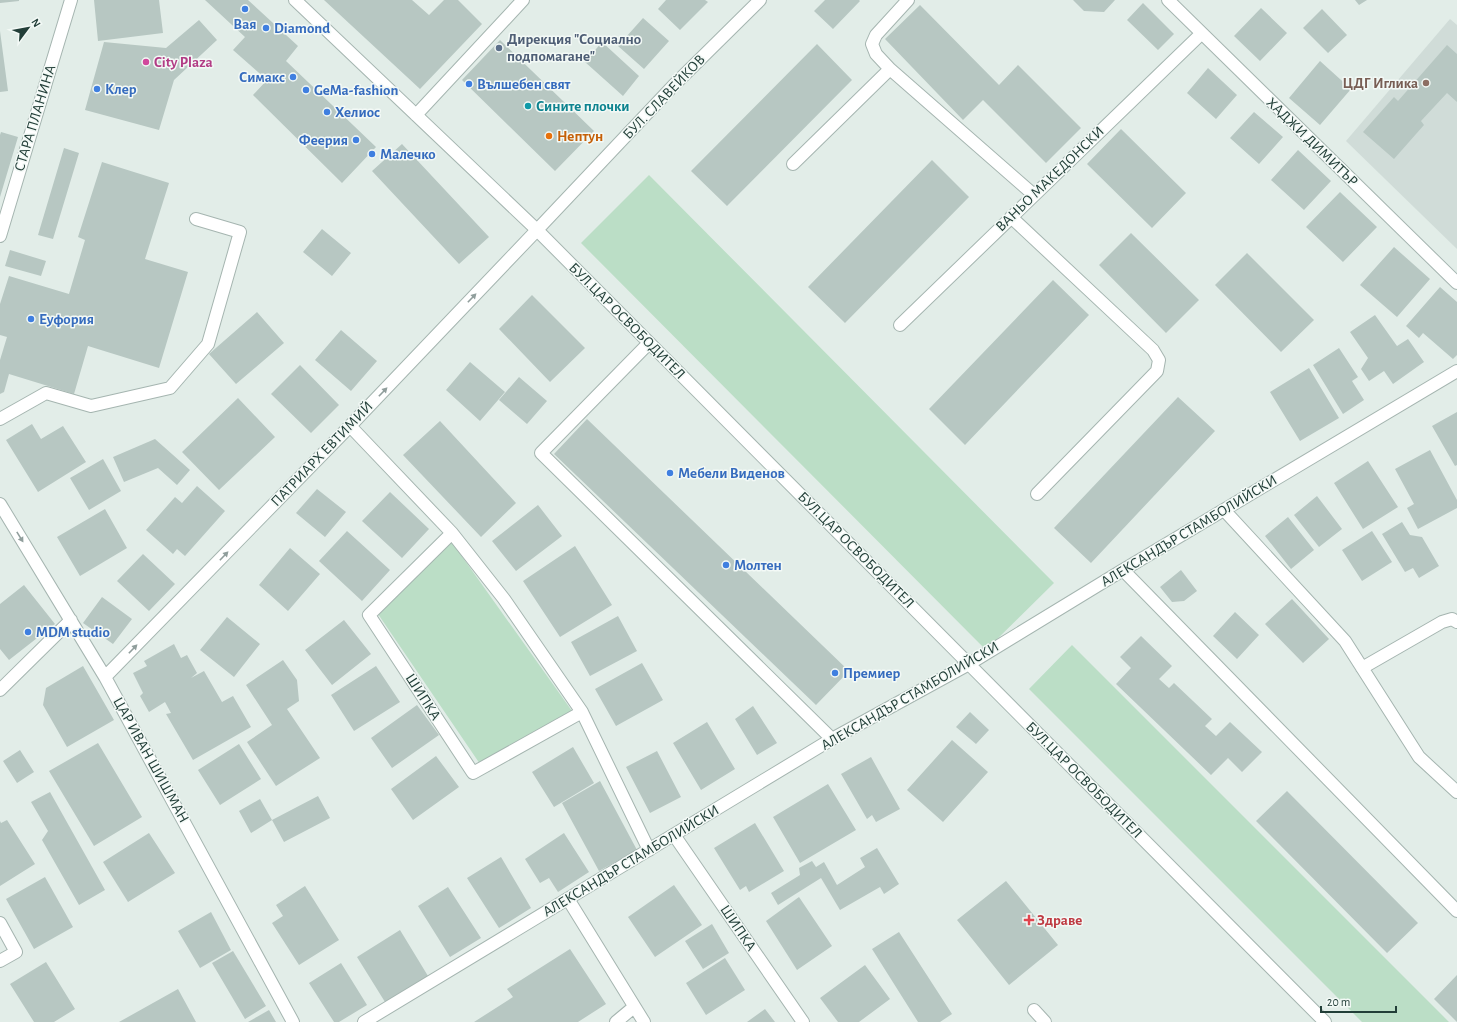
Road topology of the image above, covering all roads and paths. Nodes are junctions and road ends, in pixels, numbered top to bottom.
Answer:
1 (71, 0) edge
2 (295, 0) edge
3 (523, 0) edge
4 (760, 0) edge
5 (908, 0) edge
6 (1168, 0) edge
7 (1201, 34) junction
8 (890, 69) junction
9 (416, 115) junction
10 (792, 164) dead end
11 (1034, 195) junction
12 (1011, 217) junction
13 (196, 219) dead end
14 (537, 230) junction
15 (0, 236) edge
16 (1457, 283) edge
17 (900, 325) dead end
18 (649, 343) junction
19 (1457, 371) edge
20 (0, 418) edge
21 (350, 426) junction
22 (1037, 494) dead end
23 (0, 504) edge
24 (1224, 510) junction
25 (452, 533) junction
26 (1123, 570) junction
27 (71, 620) junction
28 (1457, 622) edge
29 (969, 664) junction
30 (1362, 668) junction
31 (106, 676) junction
32 (0, 690) edge
33 (582, 712) junction
34 (832, 739) junction
35 (1457, 792) edge
36 (674, 835) junction
37 (649, 850) junction
38 (568, 899) junction
39 (1457, 911) edge
40 (0, 923) edge
41 (0, 961) edge
42 (634, 1007) junction
43 (1034, 1010) dead end
44 (293, 1022) edge
45 (364, 1022) edge
46 (616, 1022) edge
47 (644, 1022) edge
48 (803, 1022) edge
49 (1046, 1022) edge
50 (1325, 1022) edge

1 - 15 street, СТАРА ПЛАНИНА
2 - 9 street, БУЛ.ЦАР ОСВОБОДИТЕЛ
3 - 9 street
4 - 14 street, БУЛ. СЛАВЕЙКОВ
5 - 8 street
6 - 7 street, ХАДЖИ ДИМИТЪР
7 - 11 street, ВАНЬО МАКЕДОНСКИ
7 - 16 street, ХАДЖИ ДИМИТЪР
8 - 10 street
8 - 11 street
9 - 14 street, БУЛ.ЦАР ОСВОБОДИТЕЛ
11 - 12 street, ВАНЬО МАКЕДОНСКИ
12 - 17 street, ВАНЬО МАКЕДОНСКИ
12 - 22 street
13 - 20 street
14 - 18 street, БУЛ.ЦАР ОСВОБОДИТЕЛ
21 -> 14 street, ПАТРИАРХ ЕВТИМИЙ
18 - 29 street, БУЛ.ЦАР ОСВОБОДИТЕЛ
18 - 34 street
19 - 24 street, АЛЕКСАНДЪР СТАМБОЛИЙСКИ
21 - 25 street
31 -> 21 street, ПАТРИАРХ ЕВТИМИЙ
23 -> 27 street, ЦАР ИВАН ШИШМАН
24 - 26 street, АЛЕКСАНДЪР СТАМБОЛИЙСКИ
24 - 30 street
25 - 33 street
25 - 33 street, ШИПКА
26 - 29 street, АЛЕКСАНДЪР СТАМБОЛИЙСКИ
26 - 39 street
27 - 31 street, ЦАР ИВАН ШИШМАН
27 - 32 street
28 - 30 street
29 - 34 street, АЛЕКСАНДЪР СТАМБОЛИЙСКИ
29 - 50 street, БУЛ.ЦАР ОСВОБОДИТЕЛ
30 - 35 street
31 - 44 street, ЦАР ИВАН ШИШМАН
33 - 37 street
34 - 36 street, АЛЕКСАНДЪР СТАМБОЛИЙСКИ
36 - 37 street, АЛЕКСАНДЪР СТАМБОЛИЙСКИ
36 - 48 street, ШИПКА
37 - 38 street, АЛЕКСАНДЪР СТАМБОЛИЙСКИ
38 - 42 street
38 - 45 street, АЛЕКСАНДЪР СТАМБОЛИЙСКИ
40 - 41 street
42 - 46 street
42 - 47 street
43 - 49 street

